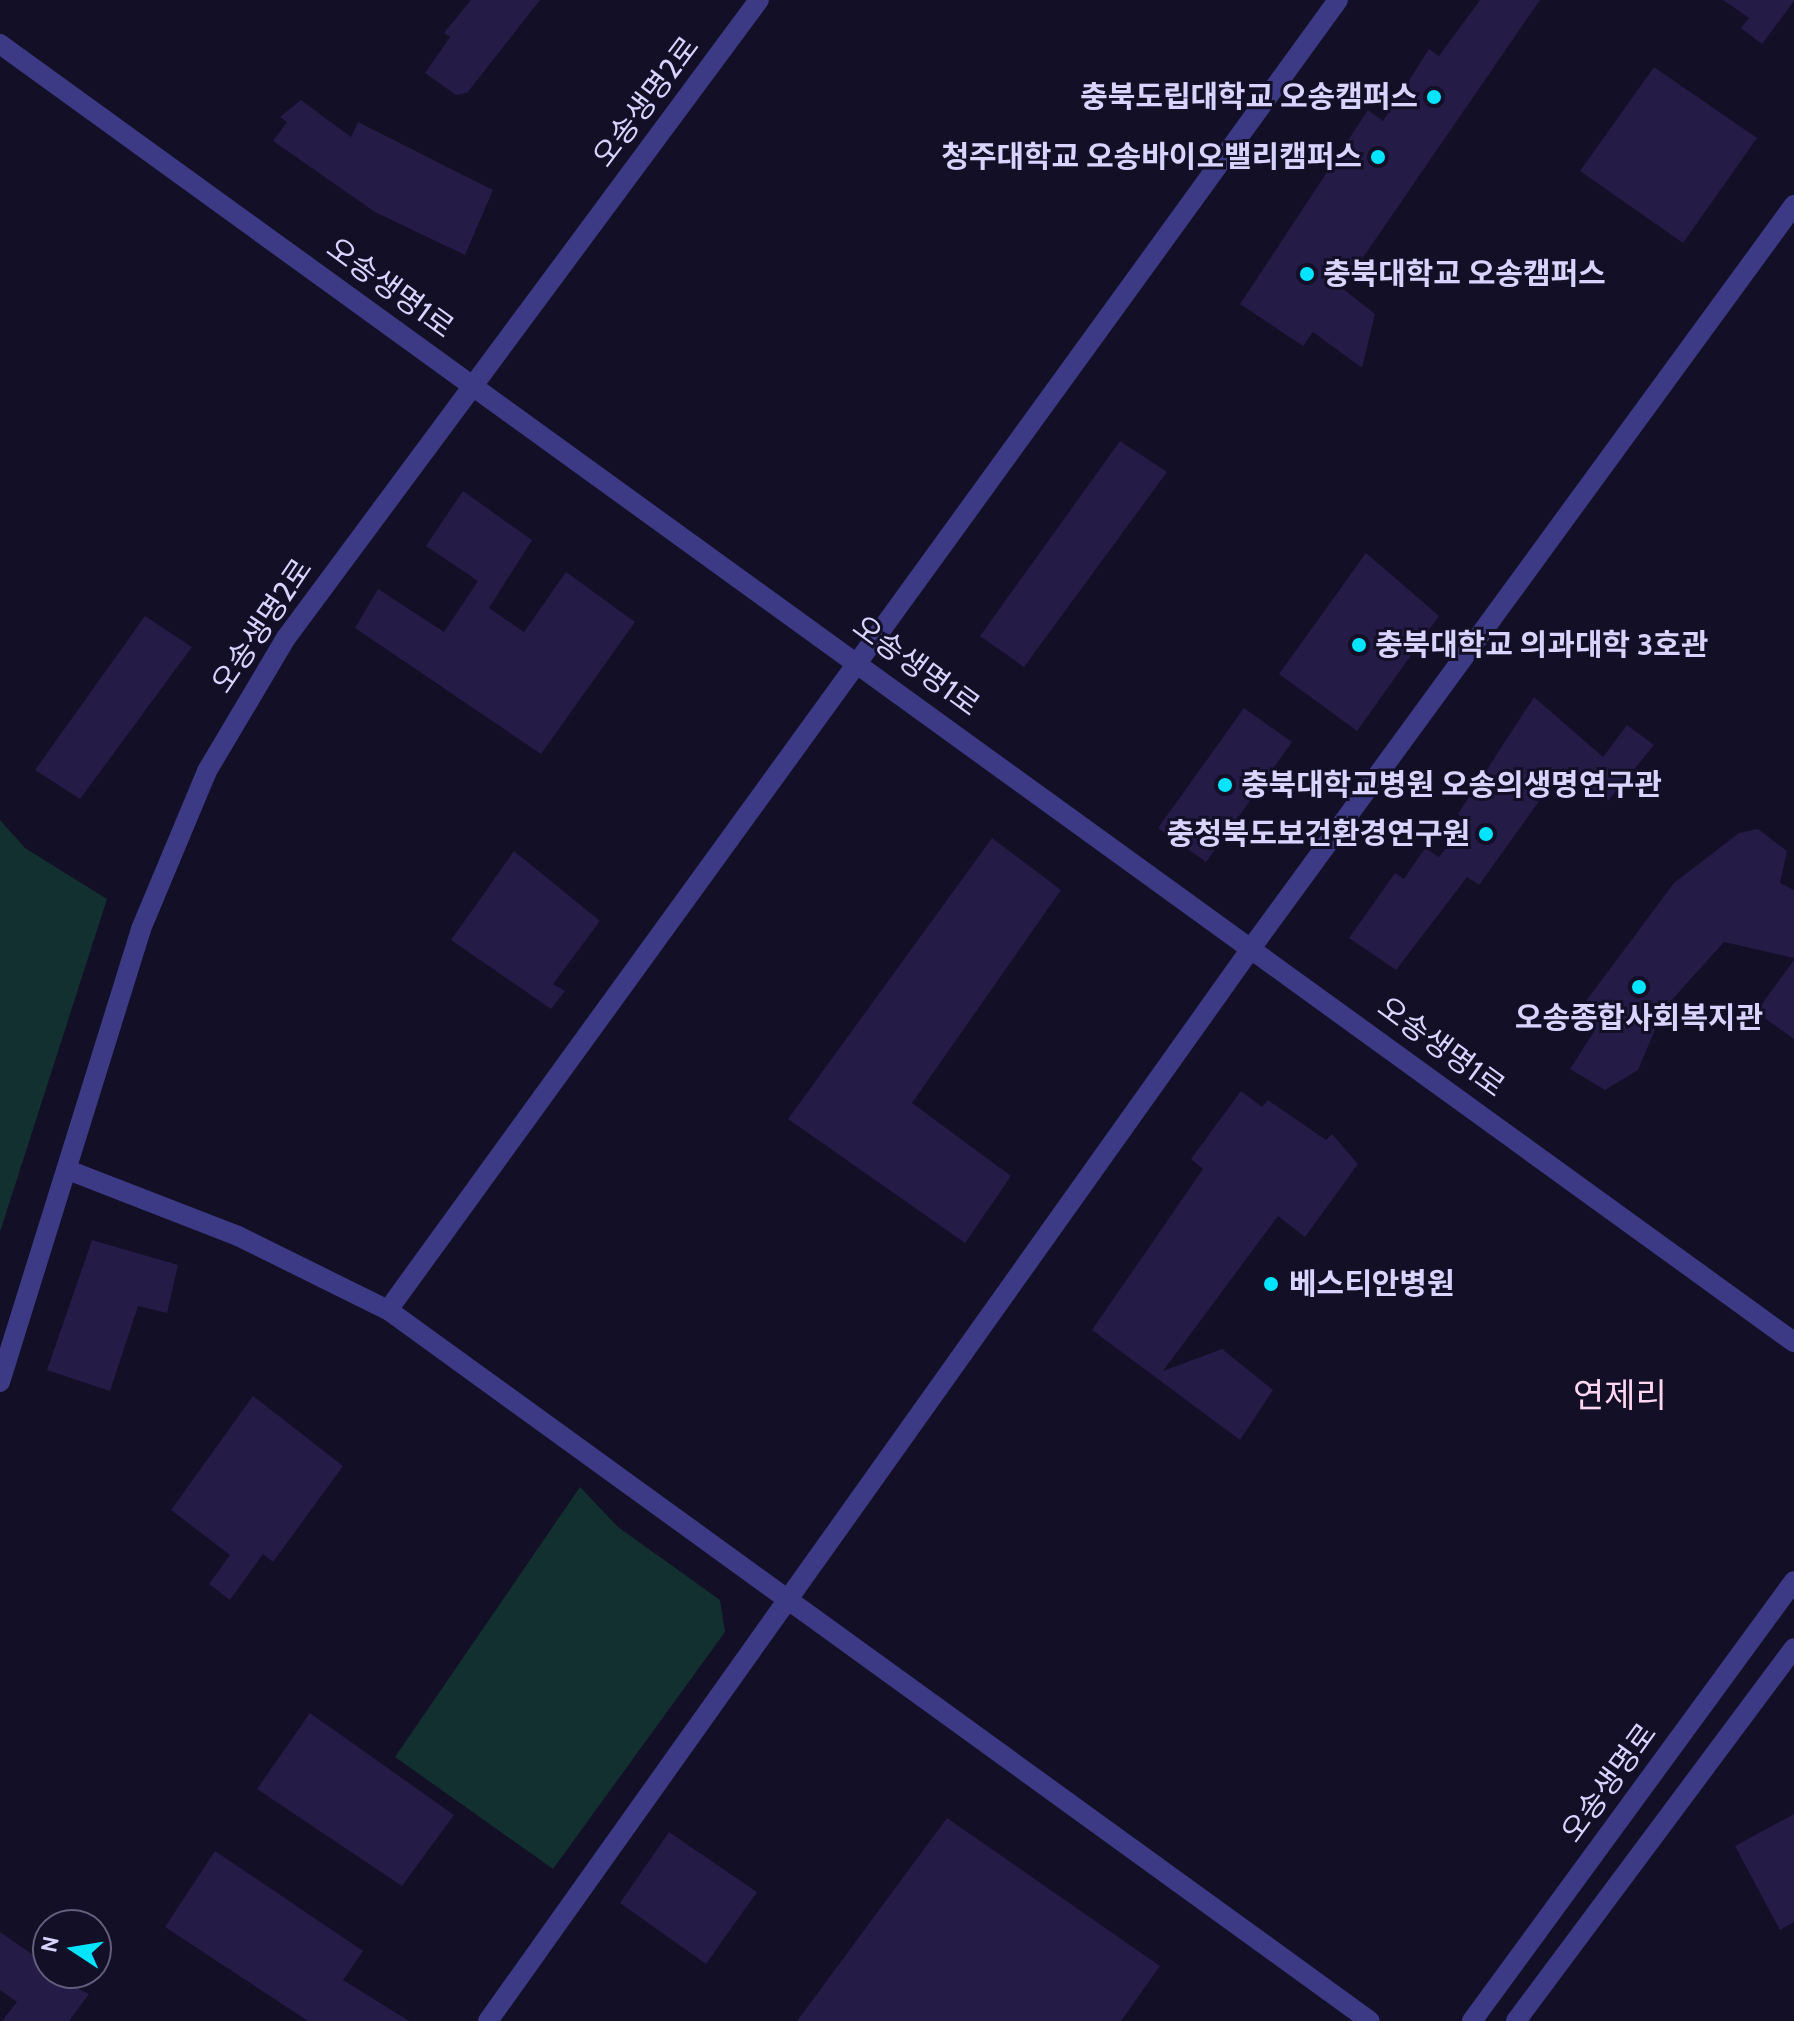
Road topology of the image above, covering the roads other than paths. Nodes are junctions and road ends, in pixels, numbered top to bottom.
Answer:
1 (759, 0) edge
2 (1338, 0) edge
3 (0, 44) edge
4 (1794, 205) edge
5 (471, 384) junction
6 (862, 663) junction
7 (1252, 947) junction
8 (68, 1170) junction
9 (388, 1310) junction
10 (1794, 1342) edge
11 (0, 1382) edge
12 (1794, 1581) edge
13 (793, 1599) junction
14 (1794, 1648) edge
15 (488, 2021) edge
16 (1370, 2021) edge
17 (1472, 2021) edge
18 (1516, 2021) edge

1 - 5 street, 오송생명2로
2 - 6 street
3 - 5 street, 오송생명1로
4 - 7 street
5 - 6 street, 오송생명1로
5 - 8 street, 오송생명2로
6 - 7 street, 오송생명1로
6 - 9 street
7 - 10 street, 오송생명1로
7 - 13 street
8 - 9 street
8 - 11 street, 오송생명2로
9 - 13 street
12 - 17 street, 오송생명로
13 - 15 street
13 - 16 street
14 - 18 street

